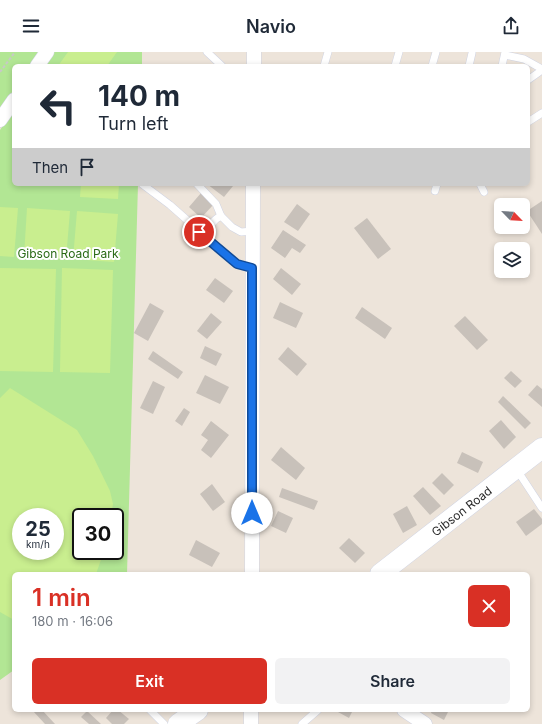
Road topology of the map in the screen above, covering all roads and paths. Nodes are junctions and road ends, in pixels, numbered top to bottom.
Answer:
1 (15, 52) edge
2 (47, 52) edge
3 (207, 52) edge
4 (254, 52) edge
5 (328, 52) edge
6 (399, 52) edge
7 (436, 52) edge
8 (472, 53) edge
9 (505, 54) edge
10 (38, 64) edge
11 (220, 64) edge
12 (254, 64) edge
13 (325, 64) edge
14 (396, 64) edge
15 (433, 64) edge
16 (469, 64) edge
17 (502, 64) edge
18 (542, 70) edge
19 (0, 72) edge
20 (530, 79) edge
21 (12, 103) edge
22 (542, 112) edge
23 (0, 120) edge
24 (530, 121) edge
25 (145, 186) edge
26 (199, 186) edge
27 (253, 186) edge
28 (481, 186) edge
29 (484, 192) dead end
30 (222, 216) junction
31 (253, 231) junction
32 (206, 238) junction
33 (252, 268) junction
34 (542, 448) edge
35 (516, 468) junction
36 (542, 508) edge
37 (252, 572) edge
38 (383, 572) edge
39 (152, 712) edge
40 (195, 712) edge
41 (251, 712) edge
42 (316, 712) edge
43 (407, 712) edge
44 (164, 724) edge
45 (178, 724) edge
46 (251, 724) edge
47 (302, 724) edge
48 (425, 724) edge

1 - 19 path
2 - 10 street
3 - 11 lane
4 - 12 street
5 - 13 lane
6 - 14 lane
7 - 15 lane
8 - 16 lane
9 - 17 lane
9 - 18 lane
18 - 20 lane
21 - 23 street
22 - 24 lane
25 - 32 lane
26 - 30 lane
27 - 31 street
28 - 29 lane
30 - 31 lane
30 - 32 lane
31 - 33 street
32 - 33 lane
33 - 37 street
34 - 35 street, Gibson Road
35 - 36 lane
35 - 38 street, Gibson Road
39 - 44 lane
40 - 45 street
41 - 46 street
42 - 47 lane
43 - 48 street

